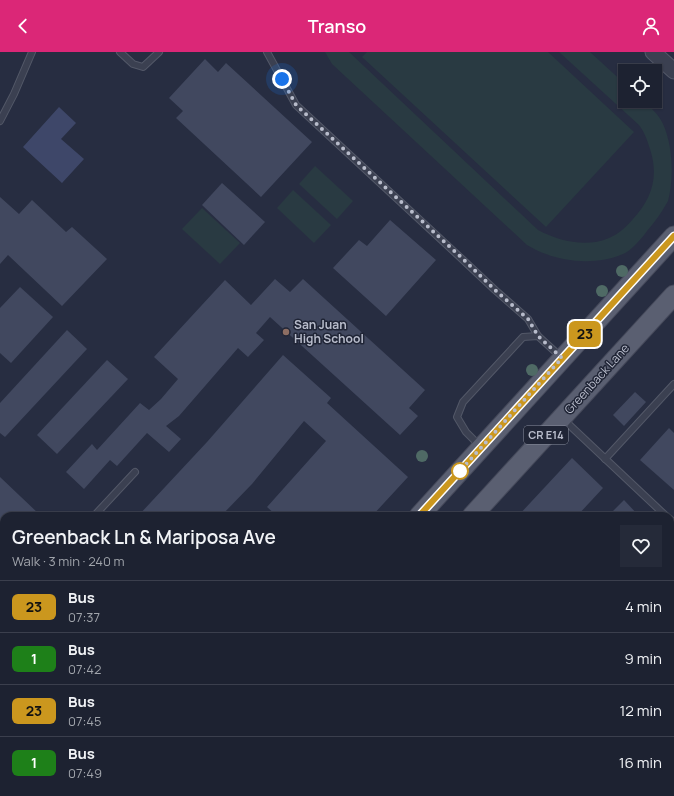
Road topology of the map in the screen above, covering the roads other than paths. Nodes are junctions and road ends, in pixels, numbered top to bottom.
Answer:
1 (32, 52) edge
2 (120, 52) edge
3 (159, 52) edge
4 (267, 52) edge
5 (653, 52) edge
6 (674, 71) edge
7 (0, 121) edge
8 (674, 236) edge
9 (673, 298) edge
10 (538, 336) junction
11 (562, 358) junction
12 (674, 384) edge
13 (562, 418) junction
14 (482, 448) junction
15 (605, 459) junction
16 (135, 472) dead end
17 (98, 512) edge
18 (423, 512) edge
19 (476, 512) edge
20 (662, 512) edge

1 - 7 lane
2 - 3 lane
4 - 10 lane
5 - 6 street
8 - 11 main road, CR E14
9 - 13 main road, Greenback Lane / CR E14
10 - 11 lane
10 - 14 lane
11 - 14 main road, CR E14
12 - 15 lane
13 - 15 lane
13 - 19 main road, Greenback Lane / CR E14
14 - 18 main road, CR E14
15 - 20 lane
16 - 17 lane

